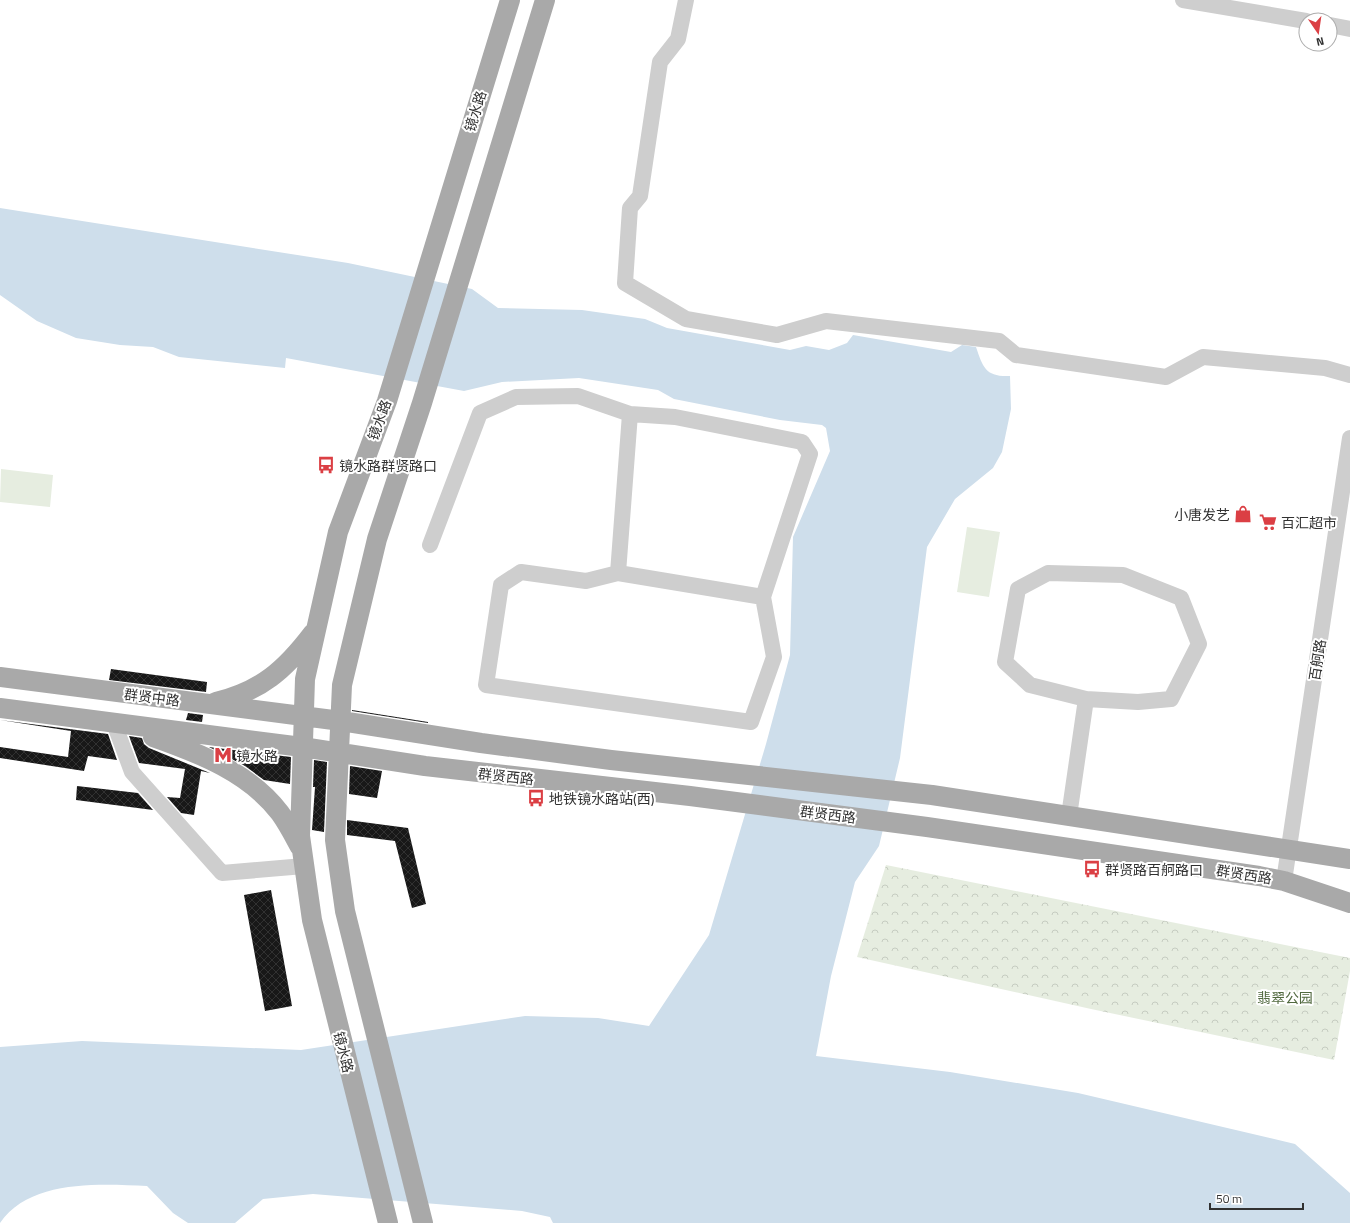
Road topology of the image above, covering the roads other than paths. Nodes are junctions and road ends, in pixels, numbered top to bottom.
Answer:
1 (510, 0) edge
2 (545, 0) edge
3 (686, 0) edge
4 (1183, 0) edge
5 (1298, 20) edge
6 (1338, 27) edge
7 (1350, 29) edge
8 (1350, 375) edge
9 (630, 414) junction
10 (1350, 438) edge
11 (430, 544) dead end
12 (618, 573) junction
13 (763, 597) junction
14 (316, 629) junction
15 (0, 677) edge
16 (1086, 699) junction
17 (209, 704) junction
18 (0, 708) edge
19 (304, 716) junction
20 (341, 721) junction
21 (114, 723) junction
22 (302, 747) junction
23 (339, 753) junction
24 (1069, 816) junction
25 (1288, 850) junction
26 (303, 858) junction
27 (1350, 859) edge
28 (1284, 881) junction
29 (1350, 903) edge
30 (388, 1223) edge
31 (423, 1223) edge

1 - 14 main road, 镜水路
2 - 20 main road
3 - 8 street
4 - 5 street
6 - 7 street
9 - 11 street
9 - 12 street
9 - 13 street
10 - 25 street, 百舸路
12 - 13 street
12 - 13 street
14 - 17 main road
14 - 19 main road, 镜水路
15 - 17 main road, 群贤中路
16 - 16 street
16 - 24 street
17 - 19 main road, 群贤中路
18 - 21 main road
19 - 20 main road, 群贤西路
19 - 22 main road, 镜水路
20 - 23 main road
20 - 24 main road, 群贤西路
21 - 22 main road
21 - 26 main road
21 - 26 street
22 - 23 main road, 群贤西路
22 - 26 main road, 镜水路
23 - 28 main road, 群贤西路
23 - 31 main road
24 - 25 main road, 群贤西路
25 - 27 main road, 群贤西路
25 - 28 street, 百舸路
26 - 30 main road, 镜水路
28 - 29 main road, 群贤西路

